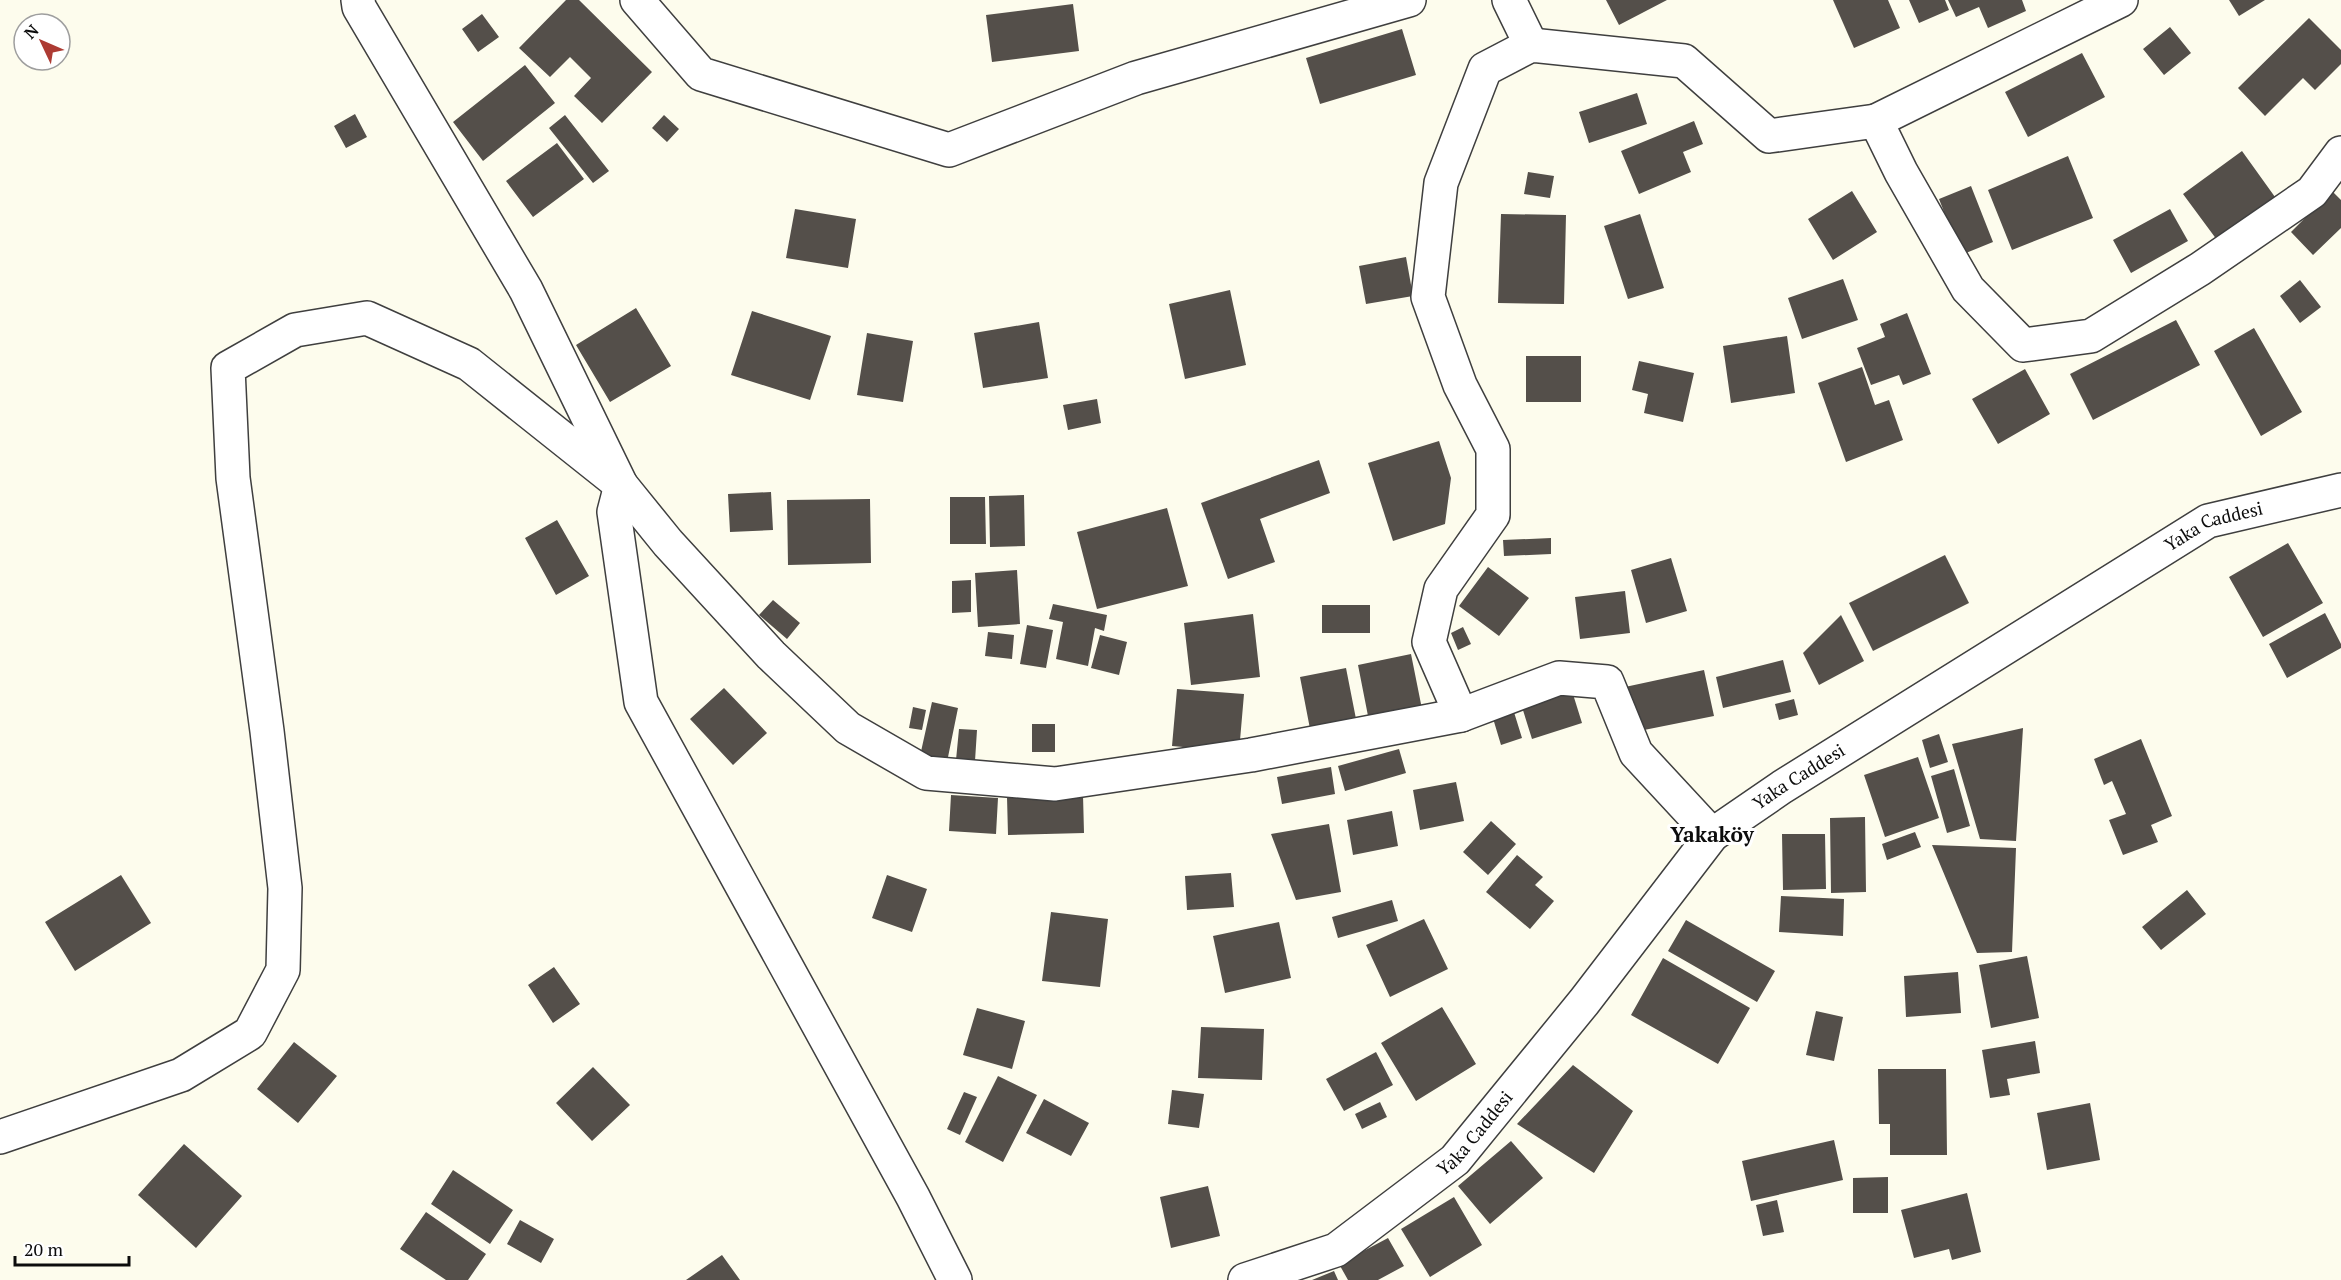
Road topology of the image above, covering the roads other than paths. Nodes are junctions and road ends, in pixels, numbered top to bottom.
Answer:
1 (358, 0) edge
2 (637, 0) edge
3 (1409, 0) edge
4 (1509, 0) edge
5 (2121, 0) edge
6 (1531, 45) junction
7 (1876, 122) junction
8 (2341, 153) edge
9 (621, 485) junction
10 (2341, 490) edge
11 (1461, 715) junction
12 (1712, 835) junction
13 (0, 1137) edge
14 (955, 1280) edge
15 (1245, 1280) edge

1 - 9 street
2 - 3 street
4 - 6 street
5 - 7 street
6 - 7 street
6 - 11 street
7 - 8 street
9 - 11 street
9 - 13 street
9 - 14 street
10 - 12 street, Yaka Caddesi
11 - 12 street
12 - 15 street, Yaka Caddesi

